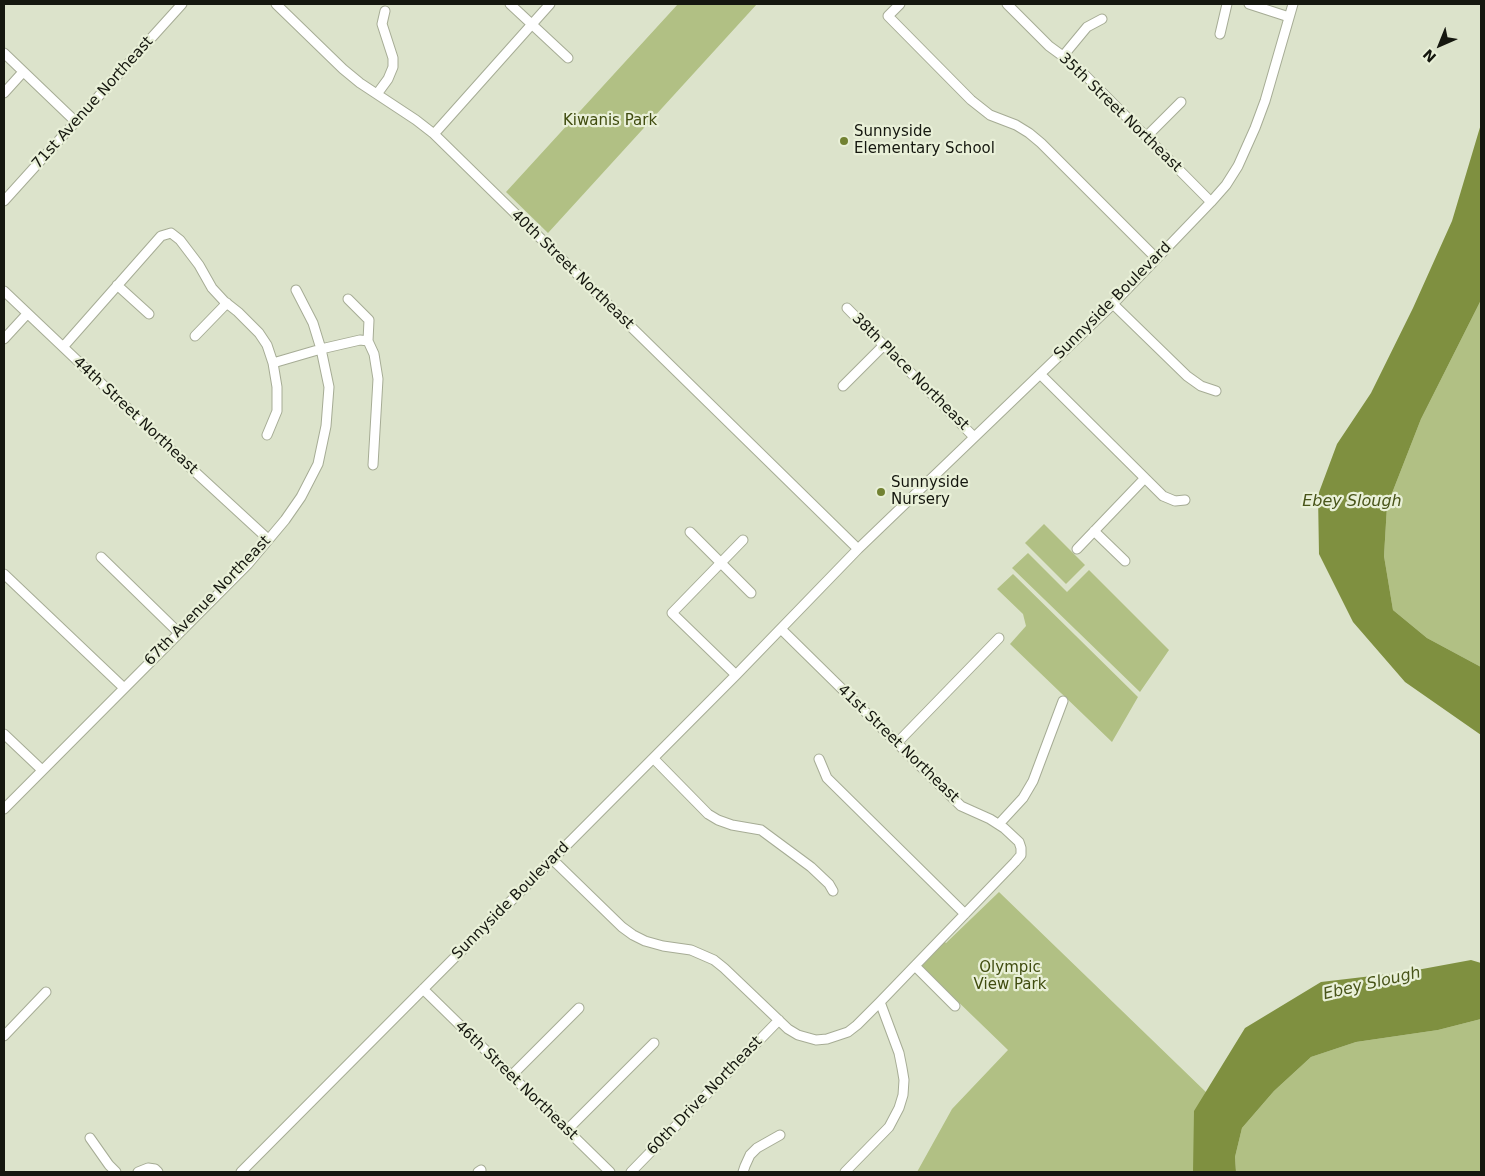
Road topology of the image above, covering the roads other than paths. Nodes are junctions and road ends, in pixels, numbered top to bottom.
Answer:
1 (182, 4) edge
2 (276, 4) edge
3 (510, 4) edge
4 (550, 4) edge
5 (900, 4) edge
6 (1007, 4) edge
7 (1227, 4) edge
8 (1249, 4) edge
9 (1293, 4) edge
10 (385, 11) dead end
11 (1289, 17) junction
12 (1102, 19) dead end
13 (532, 24) junction
14 (1220, 34) dead end
15 (4, 53) edge
16 (1063, 56) junction
17 (568, 58) dead end
18 (23, 72) junction
19 (4, 93) edge
20 (377, 94) junction
21 (1181, 102) dead end
22 (76, 122) junction
23 (434, 134) junction
24 (1146, 137) junction
25 (4, 202) edge
26 (1210, 202) junction
27 (1156, 258) junction
28 (118, 285) junction
29 (296, 290) dead end
30 (4, 291) edge
31 (348, 299) dead end
32 (227, 303) junction
33 (1113, 304) junction
34 (847, 308) dead end
35 (27, 314) junction
36 (148, 314) dead end
37 (196, 336) dead end
38 (4, 339) edge
39 (368, 340) junction
40 (883, 346) junction
41 (63, 347) junction
42 (321, 349) junction
43 (273, 363) junction
44 (1040, 374) junction
45 (843, 386) dead end
46 (1216, 391) dead end
47 (267, 435) dead end
48 (974, 437) junction
49 (373, 465) dead end
50 (1146, 478) junction
51 (1185, 500) dead end
52 (1094, 531) junction
53 (690, 532) dead end
54 (268, 539) junction
55 (743, 540) dead end
56 (858, 548) junction
57 (1077, 548) dead end
58 (101, 557) dead end
59 (1125, 561) dead end
60 (721, 563) junction
61 (4, 574) edge
62 (751, 593) dead end
63 (781, 629) junction
64 (179, 633) junction
65 (999, 638) dead end
66 (736, 675) junction
67 (124, 688) junction
68 (1063, 701) dead end
69 (4, 734) edge
70 (897, 743) junction
71 (654, 759) junction
72 (820, 760) dead end
73 (42, 770) junction
74 (4, 809) edge
75 (999, 824) junction
76 (553, 860) junction
77 (832, 891) dead end
78 (966, 914) junction
79 (915, 966) junction
80 (423, 989) junction
81 (46, 992) dead end
82 (880, 1002) junction
83 (955, 1006) dead end
84 (579, 1008) dead end
85 (779, 1020) junction
86 (4, 1036) edge
87 (654, 1043) dead end
88 (511, 1076) junction
89 (567, 1130) junction
90 (780, 1135) dead end
91 (90, 1138) dead end
92 (116, 1172) edge
93 (138, 1172) edge
94 (158, 1172) edge
95 (241, 1172) edge
96 (610, 1172) edge
97 (631, 1172) edge
98 (743, 1172) edge
99 (845, 1172) edge

1 - 22 street, 71st Avenue Northeast
2 - 20 street, 40th Street Northeast
3 - 13 street
4 - 13 street
5 - 27 street
6 - 16 street, 35th Street Northeast
7 - 14 street
8 - 11 street
9 - 11 street, Sunnyside Boulevard
10 - 20 street
11 - 26 street, Sunnyside Boulevard
12 - 16 street
13 - 17 street
13 - 23 street
15 - 18 street
16 - 24 street, 35th Street Northeast
18 - 19 street
18 - 22 street
20 - 23 street, 40th Street Northeast
21 - 24 street
22 - 25 street, 71st Avenue Northeast
23 - 56 street, 40th Street Northeast
24 - 26 street, 35th Street Northeast
26 - 27 street, Sunnyside Boulevard
27 - 33 street, Sunnyside Boulevard
28 - 32 street
28 - 36 street
28 - 41 street
29 - 42 street, 67th Avenue Northeast
30 - 35 street, 44th Street Northeast
31 - 39 street
32 - 37 street
32 - 43 street
33 - 44 street, Sunnyside Boulevard
33 - 46 street
34 - 40 street, 38th Place Northeast
35 - 38 street
35 - 41 street, 44th Street Northeast
39 - 42 street
39 - 49 street
40 - 45 street
40 - 48 street, 38th Place Northeast
41 - 54 street, 44th Street Northeast
42 - 43 street
42 - 54 street, 67th Avenue Northeast
43 - 47 street
44 - 48 street, Sunnyside Boulevard
44 - 50 street
48 - 56 street, Sunnyside Boulevard
50 - 51 street
50 - 52 street
52 - 57 street
52 - 59 street
53 - 60 street
54 - 64 street, 67th Avenue Northeast
55 - 60 street
56 - 63 street, Sunnyside Boulevard
58 - 64 street
60 - 62 street
60 - 66 street
61 - 67 street
63 - 66 street, Sunnyside Boulevard
63 - 70 street, 41st Street Northeast
64 - 67 street, 67th Avenue Northeast
65 - 70 street
66 - 71 street, Sunnyside Boulevard
67 - 73 street, 67th Avenue Northeast
68 - 75 street
69 - 73 street
70 - 75 street, 41st Street Northeast
71 - 76 street, Sunnyside Boulevard
71 - 77 street
72 - 78 street
73 - 74 street, 67th Avenue Northeast
75 - 78 street, 41st Street Northeast
76 - 80 street, Sunnyside Boulevard
76 - 85 street
78 - 79 street
79 - 82 street
79 - 83 street
80 - 88 street, 46th Street Northeast
80 - 95 street, Sunnyside Boulevard
81 - 86 street
82 - 85 street
82 - 99 street
84 - 88 street
85 - 97 street, 60th Drive Northeast
87 - 89 street
88 - 89 street, 46th Street Northeast
89 - 96 street, 46th Street Northeast
90 - 98 street
91 - 92 street
93 - 94 street

